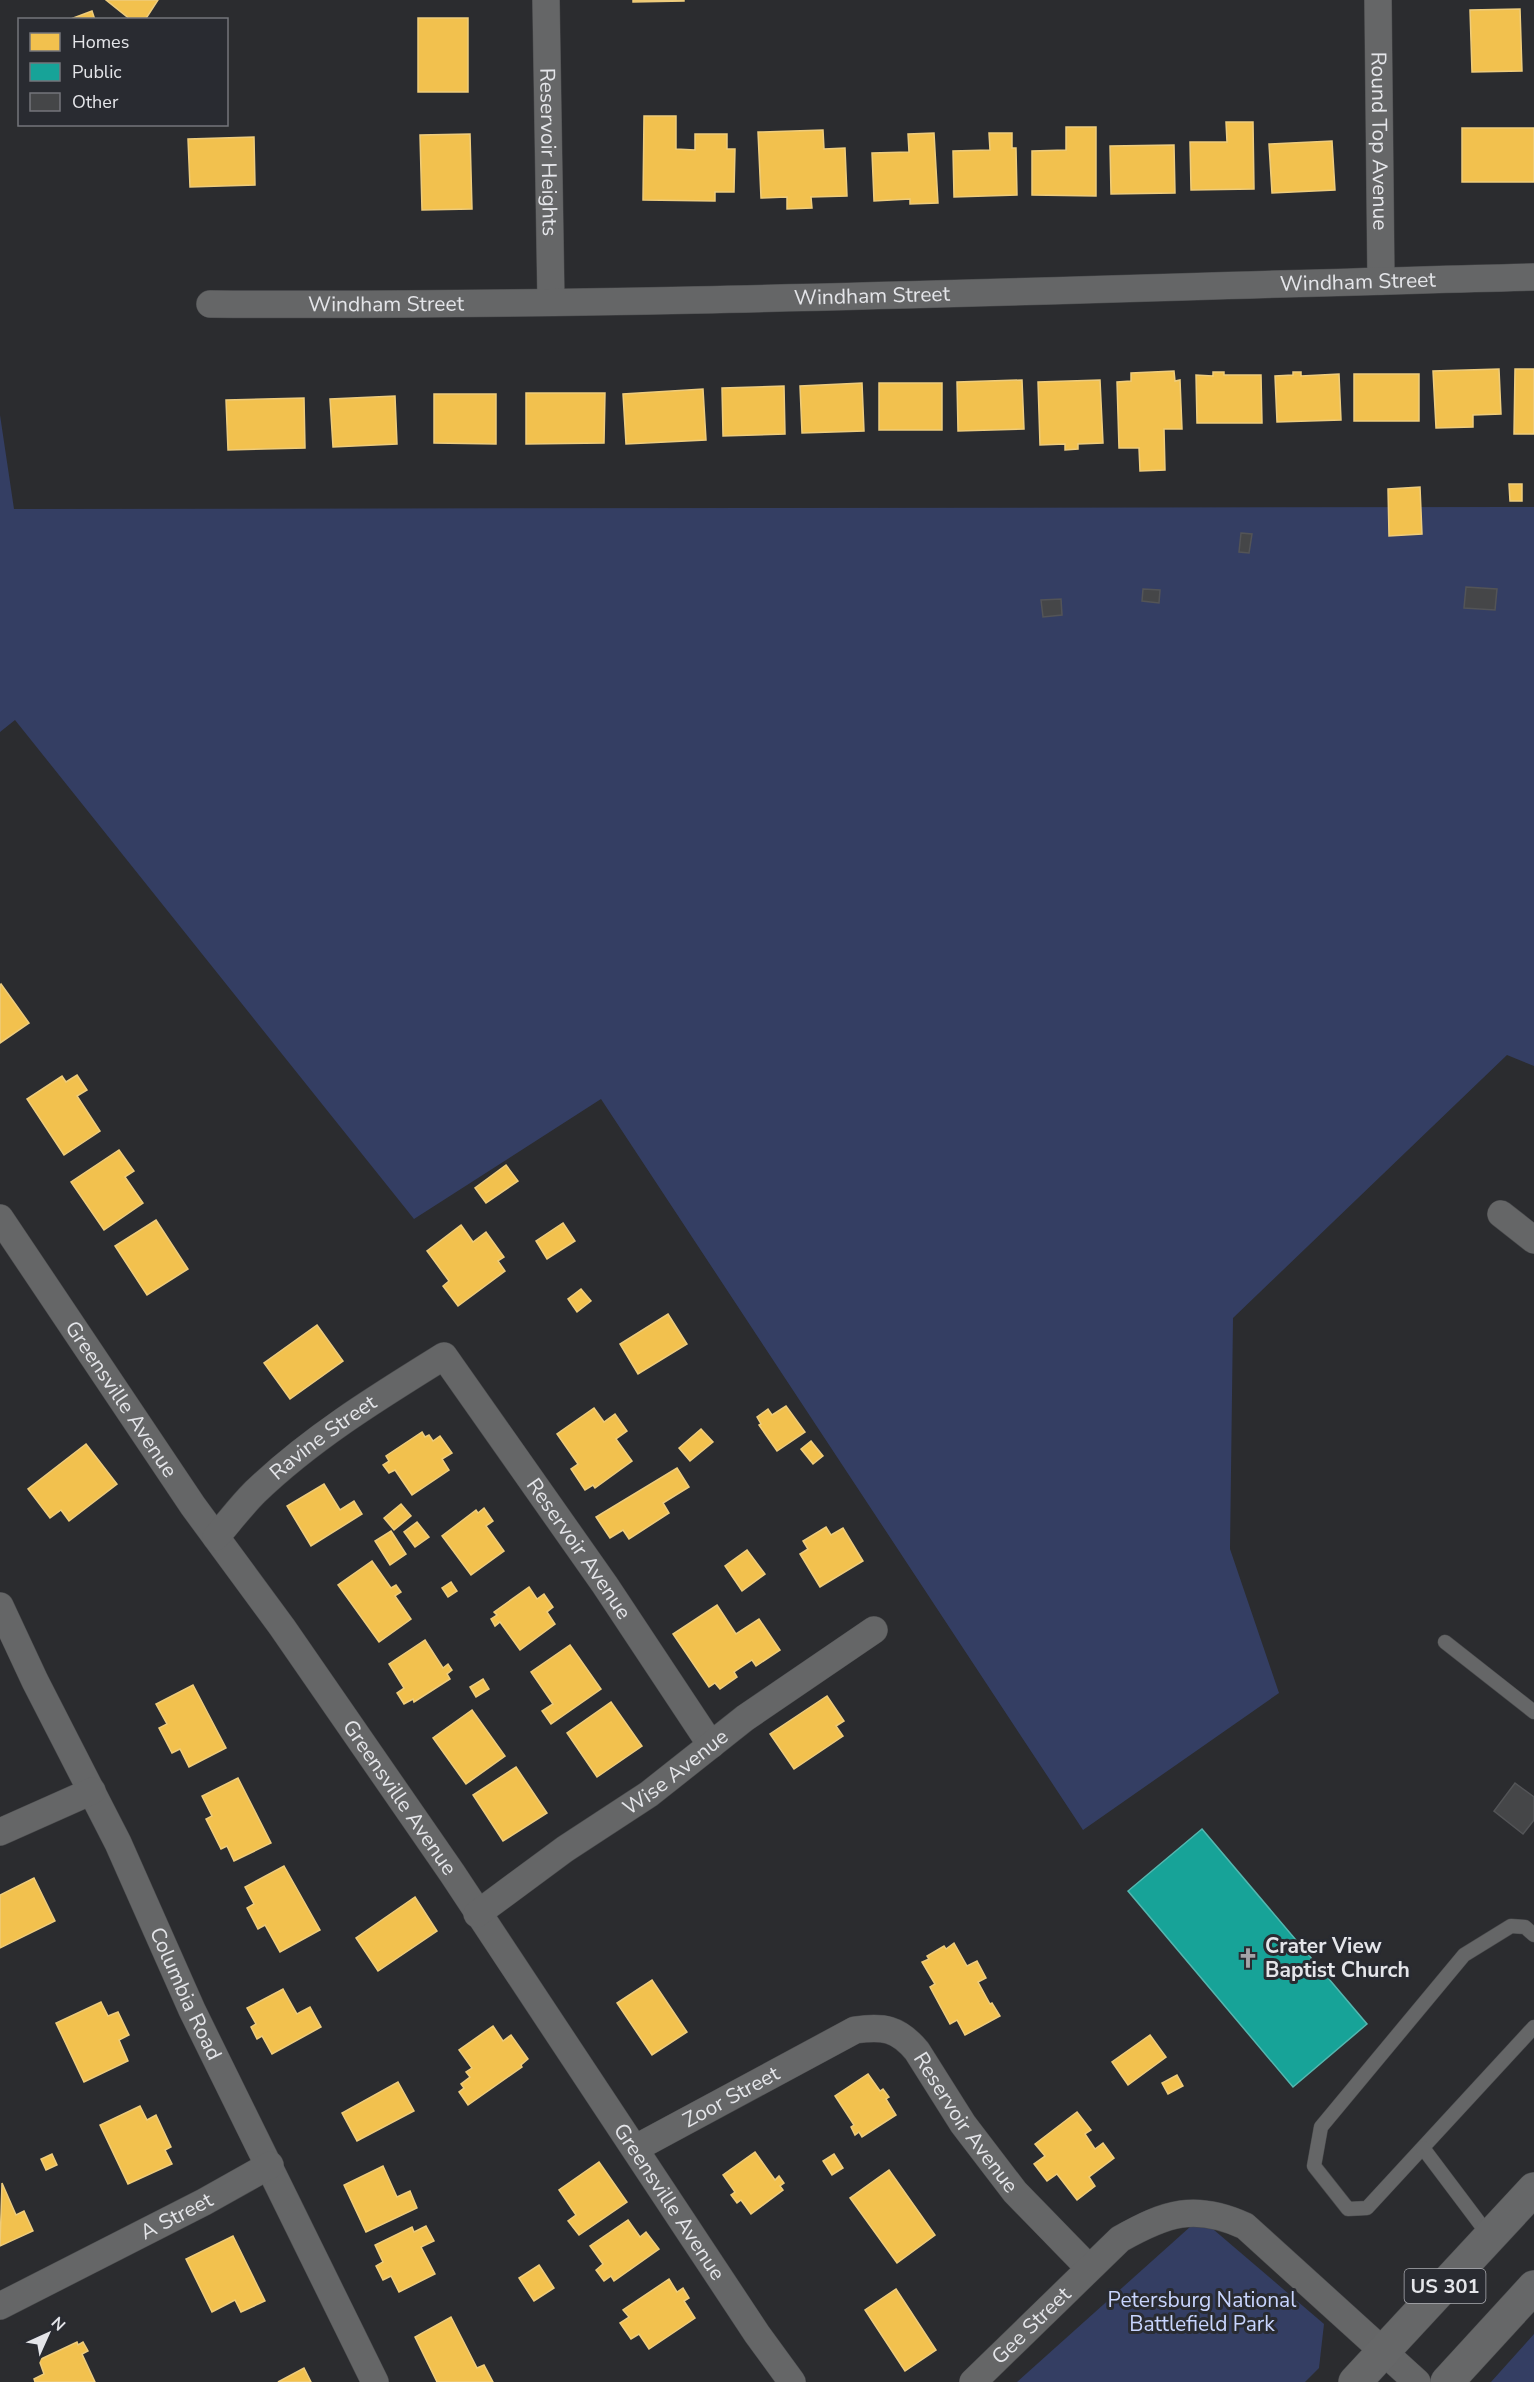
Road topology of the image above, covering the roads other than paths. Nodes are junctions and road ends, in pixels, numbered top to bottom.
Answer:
1 (546, 0) edge
2 (1377, 0) edge
3 (1534, 278) edge
4 (1381, 281) junction
5 (551, 302) junction
6 (210, 304) dead end
7 (1501, 1214) dead end
8 (0, 1218) edge
9 (1534, 1240) edge
10 (444, 1356) joint
11 (216, 1537) junction
12 (0, 1606) edge
13 (874, 1630) dead end
14 (1445, 1642) dead end
15 (1534, 1712) edge
16 (711, 1745) junction
17 (92, 1791) junction
18 (0, 1832) edge
19 (477, 1914) junction
20 (1534, 1935) edge
21 (1534, 2026) edge
22 (825, 2046) joint
23 (636, 2148) junction
24 (1423, 2148) junction
25 (270, 2165) junction
26 (1534, 2189) edge
27 (1490, 2237) junction
28 (1089, 2268) junction
29 (1534, 2287) edge
30 (0, 2306) edge
31 (1384, 2351) junction
32 (375, 2382) edge
33 (792, 2382) edge
34 (973, 2382) edge
35 (1355, 2382) edge
36 (1417, 2382) edge
37 (1447, 2382) edge

1 - 5 street, Reservoir Heights
2 - 4 street, Round Top Avenue
3 - 4 street, Windham Street
4 - 5 street, Windham Street
5 - 6 street, Windham Street
7 - 9 street
8 - 11 street, Greensville Avenue
10 - 11 street, Ravine Street
10 - 16 street, Reservoir Avenue
11 - 19 street, Greensville Avenue
12 - 17 street, Columbia Road
13 - 16 street, Wise Avenue
14 - 15 lane
16 - 19 street, Wise Avenue
17 - 18 street
17 - 25 street, Columbia Road
19 - 23 street, Greensville Avenue
20 - 24 lane
21 - 24 lane
22 - 23 street, Zoor Street
22 - 28 street, Reservoir Avenue
23 - 33 street, Greensville Avenue
24 - 27 lane
25 - 30 street, A Street
25 - 32 street, Columbia Road
26 - 27 main road, US 301
27 - 31 main road, US 301
28 - 31 street, Gee Street
28 - 34 street, Gee Street
29 - 37 main road, US 301
31 - 35 main road, US 301
31 - 36 street, Gee Street

